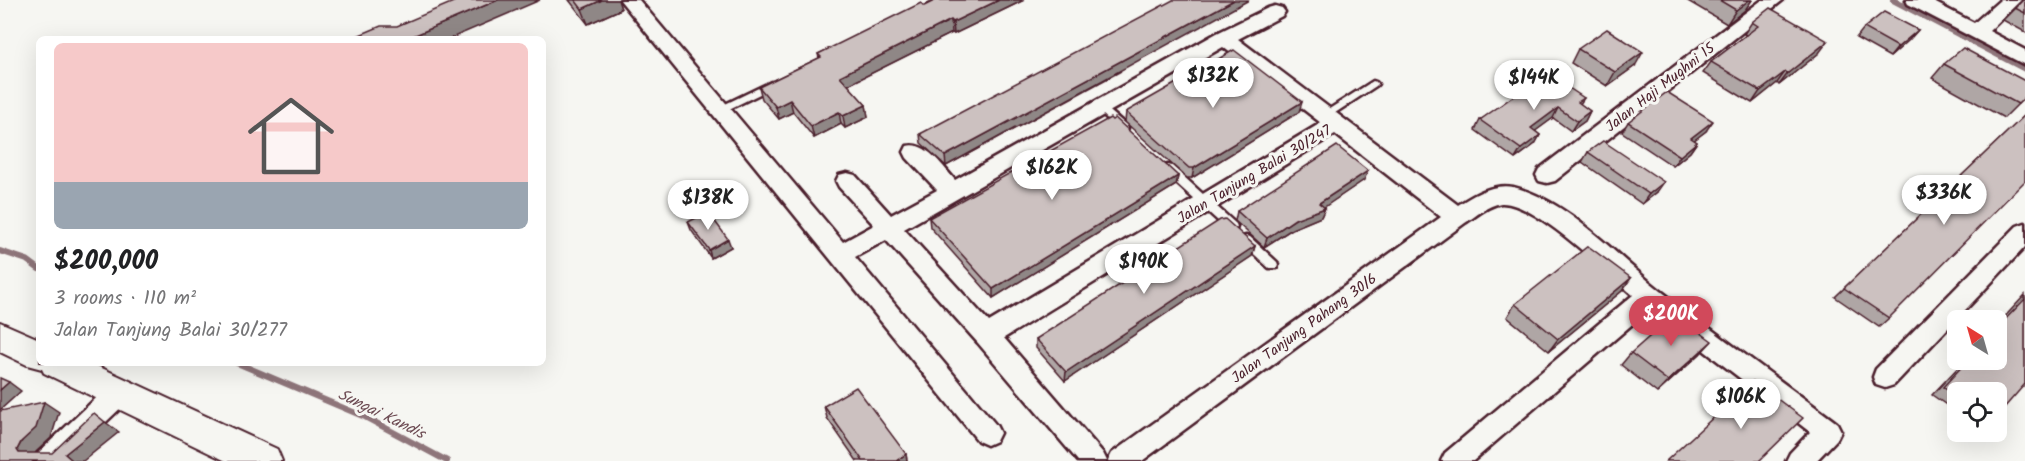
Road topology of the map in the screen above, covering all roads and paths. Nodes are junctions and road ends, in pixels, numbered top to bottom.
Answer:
1 (629, 0) edge
2 (1774, 0) edge
3 (1915, 0) edge
4 (2012, 0) edge
5 (1275, 12) dead end
6 (1975, 32) junction
7 (1224, 38) junction
8 (2025, 58) edge
9 (784, 78) edge
10 (1373, 84) dead end
11 (1101, 108) junction
12 (720, 110) junction
13 (1331, 119) junction
14 (1127, 132) edge
15 (915, 152) dead end
16 (1162, 164) edge
17 (1547, 175) dead end
18 (847, 181) dead end
19 (953, 192) junction
20 (1206, 204) junction
21 (1457, 217) junction
22 (889, 228) junction
23 (2025, 232) edge
24 (840, 255) junction
25 (1273, 265) dead end
26 (1648, 295) junction
27 (987, 336) junction
28 (62, 366) edge
29 (1885, 377) dead end
30 (119, 393) junction
31 (987, 433) dead end
32 (47, 461) edge
33 (264, 461) edge
34 (1094, 461) edge
35 (1121, 461) edge
36 (1454, 461) edge
37 (1799, 461) edge

1 - 12 street
2 - 17 street, Jalan Haji Mughni 15
3 - 6 street
4 - 6 street
5 - 7 street
6 - 8 street
7 - 11 street
7 - 13 street
9 - 12 lane
10 - 13 lane
11 - 14 lane
11 - 19 street
12 - 24 street
13 - 20 street, Jalan Tanjung Balai 30/247
13 - 21 street
15 - 19 street
16 - 20 lane
18 - 22 street
19 - 22 street
20 - 25 lane
20 - 27 street, Jalan Tanjung Balai 30/247
21 - 26 street, Jalan Tanjung Pahang 30/6
21 - 35 street, Jalan Tanjung Pahang 30/6
22 - 24 street
22 - 27 street
23 - 29 street
24 - 31 street
26 - 36 street
26 - 37 street
27 - 34 street
28 - 30 main road
30 - 32 street
30 - 33 main road

